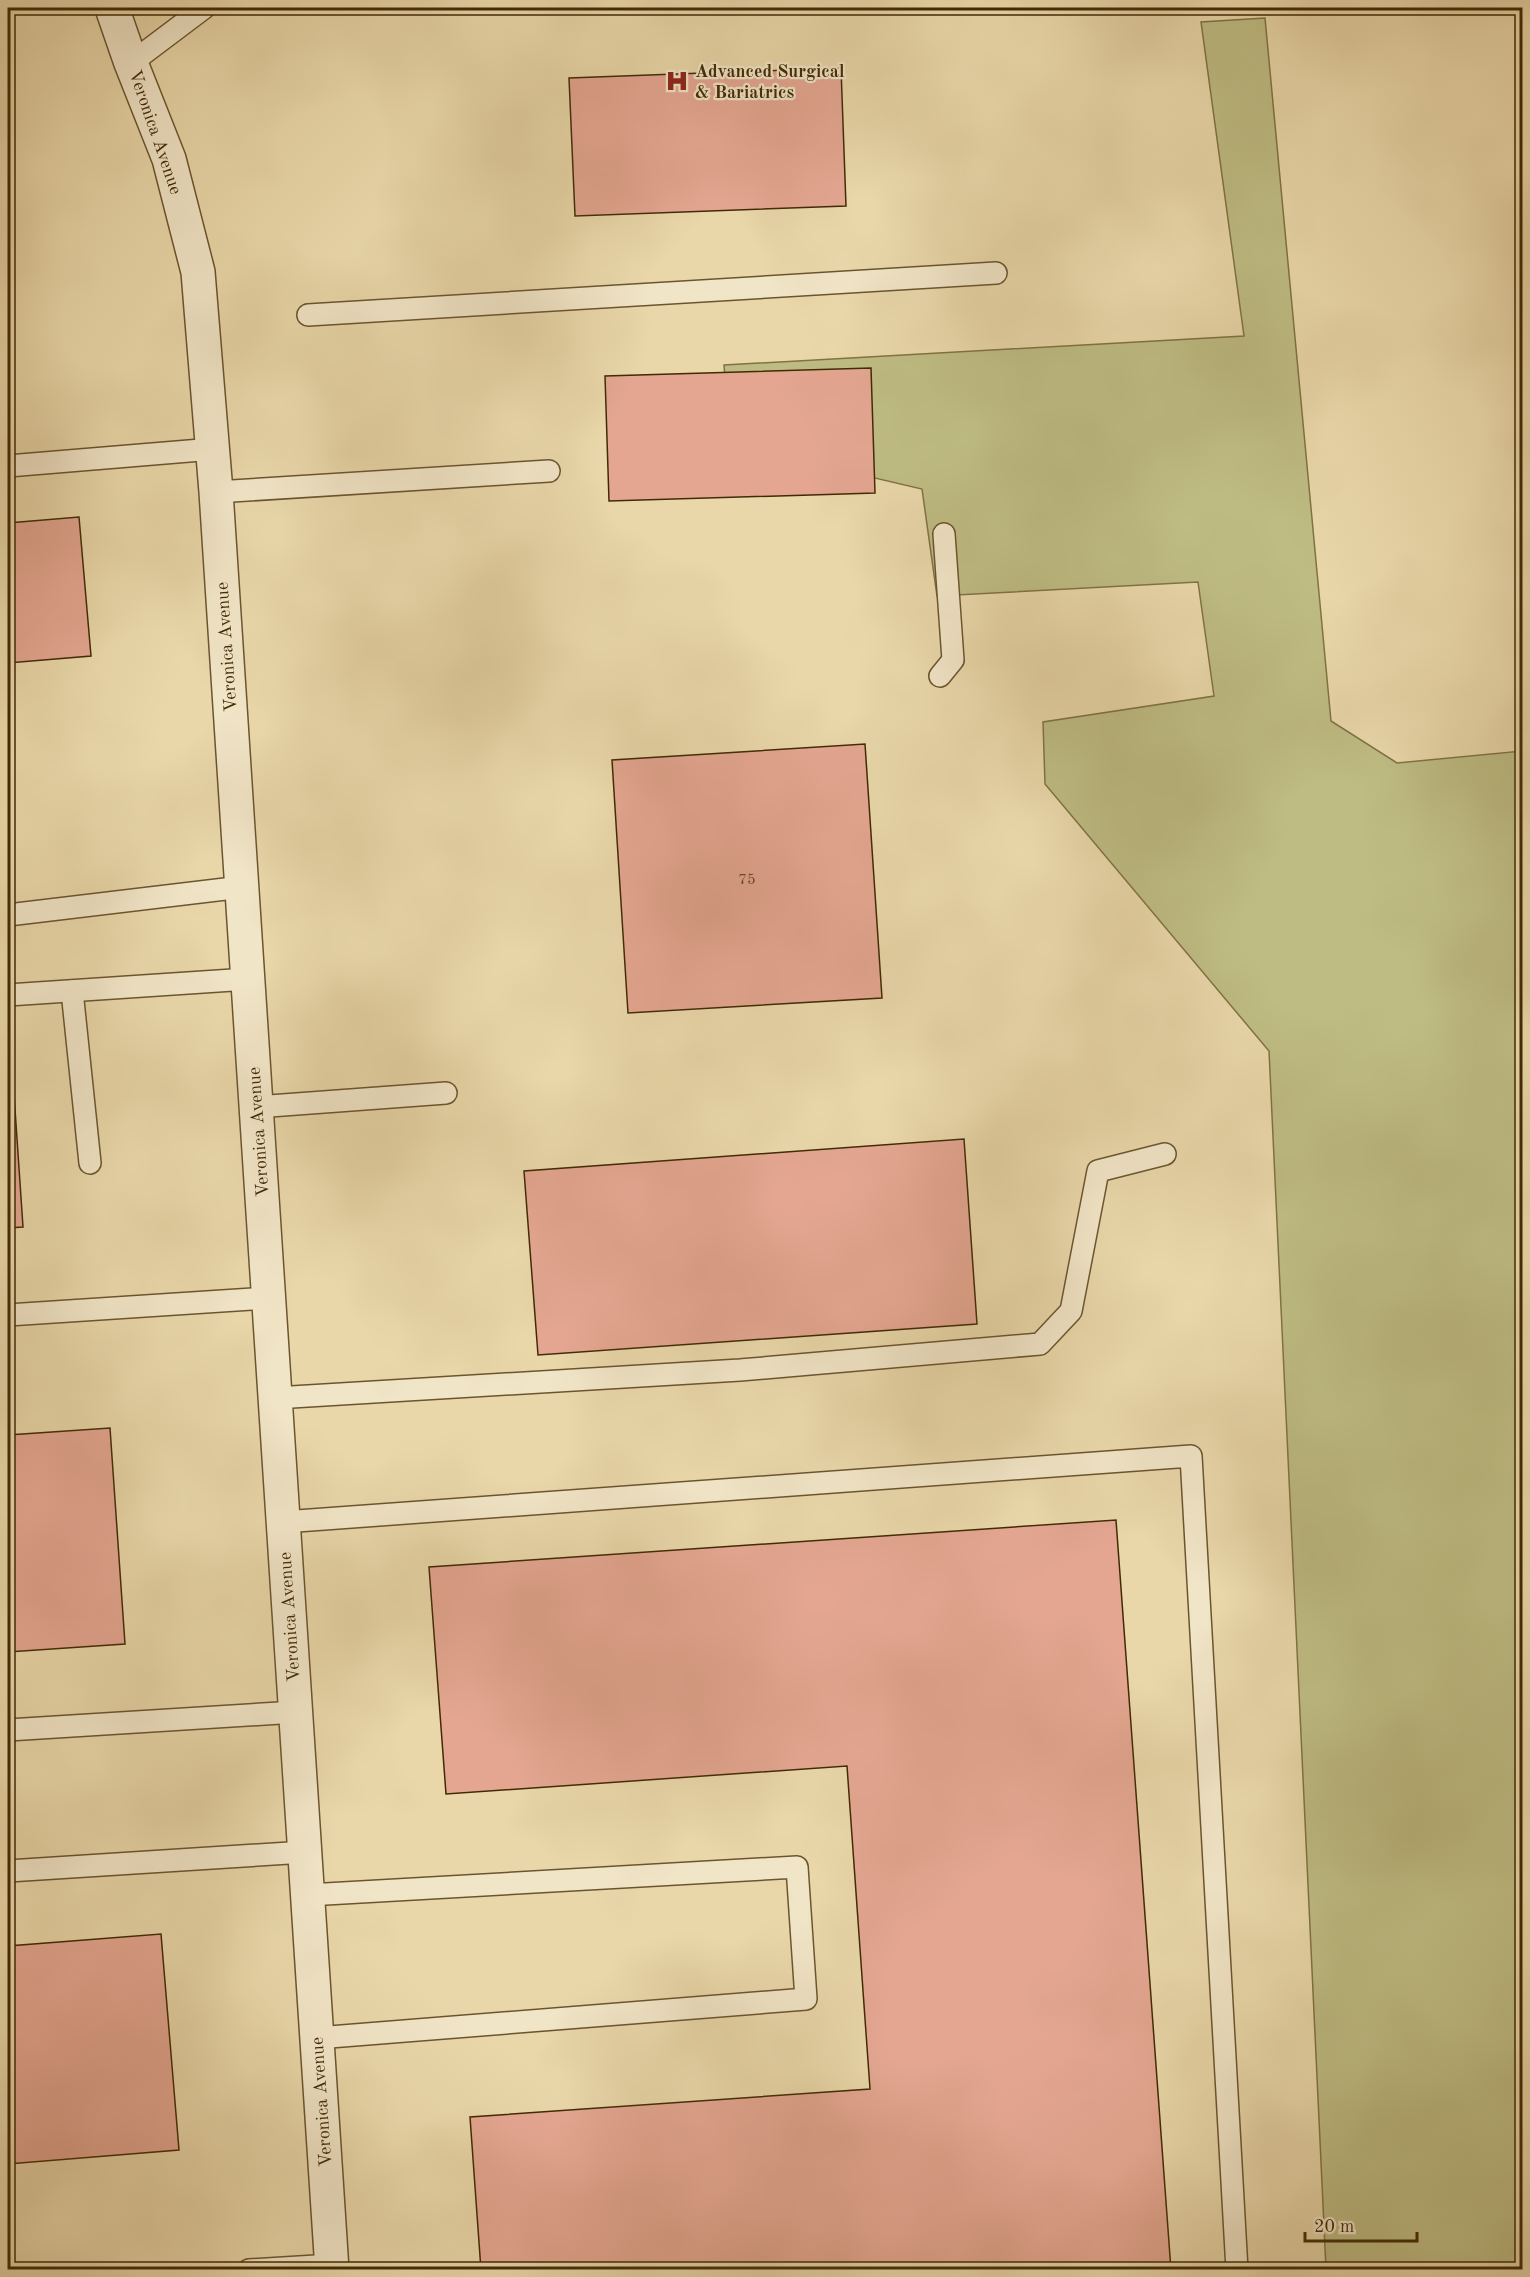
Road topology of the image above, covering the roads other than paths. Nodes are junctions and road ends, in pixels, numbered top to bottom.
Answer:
1 (112, 8) edge
2 (204, 8) edge
3 (131, 63) junction
4 (996, 273) dead end
5 (308, 315) dead end
6 (213, 449) junction
7 (8, 466) edge
8 (549, 471) dead end
9 (216, 492) junction
10 (944, 534) dead end
11 (940, 676) dead end
12 (242, 887) junction
13 (8, 915) edge
14 (248, 979) junction
15 (72, 990) junction
16 (8, 995) edge
17 (446, 1093) dead end
18 (256, 1107) junction
19 (1165, 1154) dead end
20 (90, 1163) dead end
21 (268, 1298) junction
22 (8, 1315) edge
23 (275, 1398) junction
24 (284, 1522) junction
25 (296, 1712) junction
26 (8, 1730) edge
27 (305, 1852) junction
28 (8, 1871) edge
29 (308, 1895) junction
30 (317, 2038) junction
31 (332, 2267) edge
32 (249, 2270) edge
33 (1237, 2270) edge

1 - 3 street, Veronica Avenue
2 - 3 lane
3 - 6 street, Veronica Avenue
4 - 5 lane
6 - 7 lane
6 - 9 street, Veronica Avenue
8 - 9 lane
9 - 12 street, Veronica Avenue
10 - 11 lane
12 - 13 lane
12 - 14 street, Veronica Avenue
14 - 15 lane
14 - 18 street, Veronica Avenue
15 - 16 lane
15 - 20 lane
17 - 18 lane
18 - 21 street, Veronica Avenue
19 - 23 lane
21 - 22 lane
21 - 23 street, Veronica Avenue
23 - 24 street, Veronica Avenue
24 - 25 street, Veronica Avenue
24 - 33 lane
25 - 26 lane
25 - 27 street, Veronica Avenue
27 - 28 lane
27 - 29 street, Veronica Avenue
29 - 30 street, Veronica Avenue
29 - 30 lane
30 - 31 street, Veronica Avenue
31 - 32 lane

